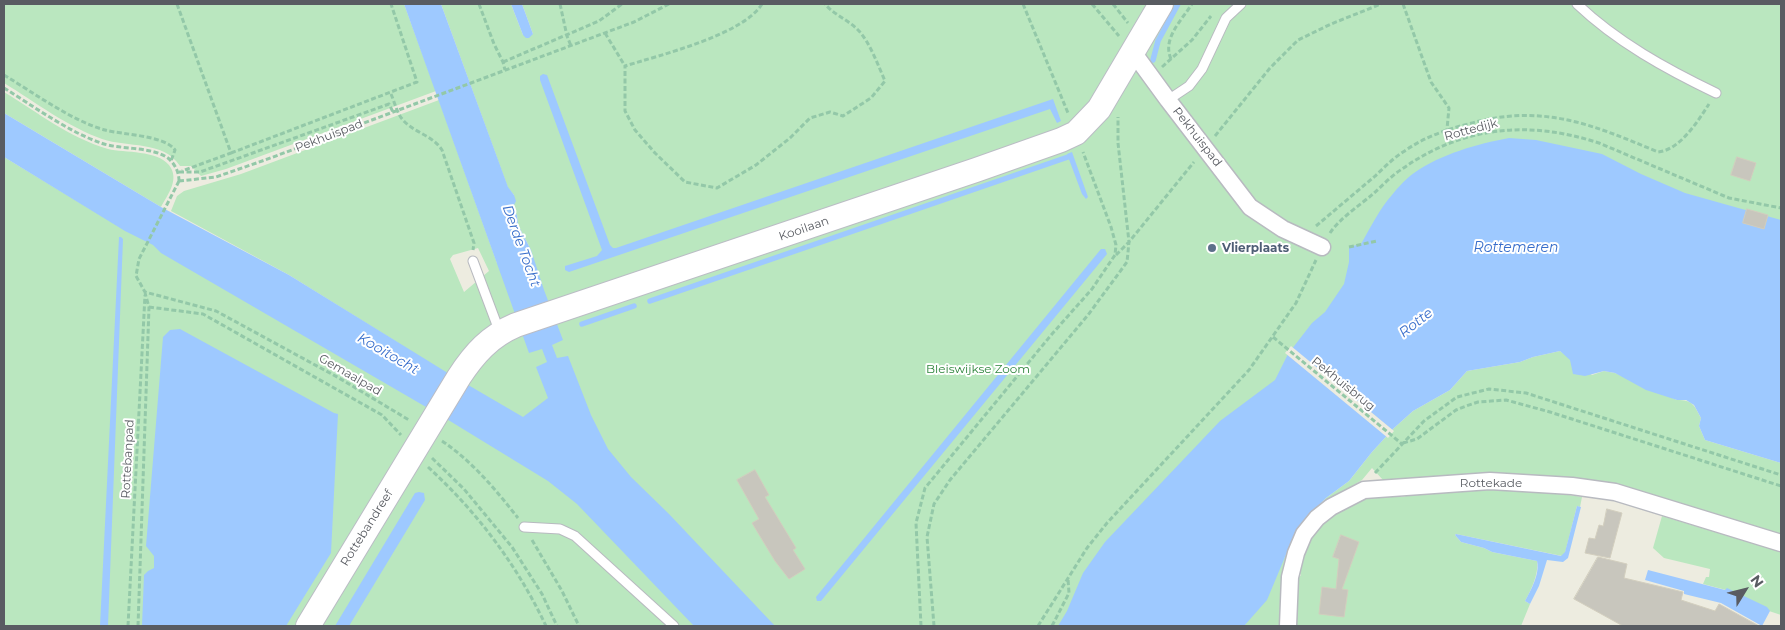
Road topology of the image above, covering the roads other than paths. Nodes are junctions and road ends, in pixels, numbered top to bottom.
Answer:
1 (1161, 4) edge
2 (1242, 4) edge
3 (1577, 4) edge
4 (1133, 52) junction
5 (1716, 93) road end
6 (1168, 100) junction
7 (1322, 247) road end
8 (472, 261) road end
9 (508, 329) junction
10 (422, 439) joint
11 (524, 527) road end
12 (1781, 543) edge
13 (308, 626) edge
14 (674, 626) edge
15 (1288, 626) edge

1 - 4 street, Kooilaan
2 - 6 lane
3 - 5 lane
4 - 6 street, Pekhuispad
4 - 9 street, Kooilaan
6 - 7 street, Pekhuispad
8 - 9 lane
9 - 10 street, Kooilaan
10 - 13 street, Rottebandreef
11 - 14 lane
12 - 15 street, Rottekade

